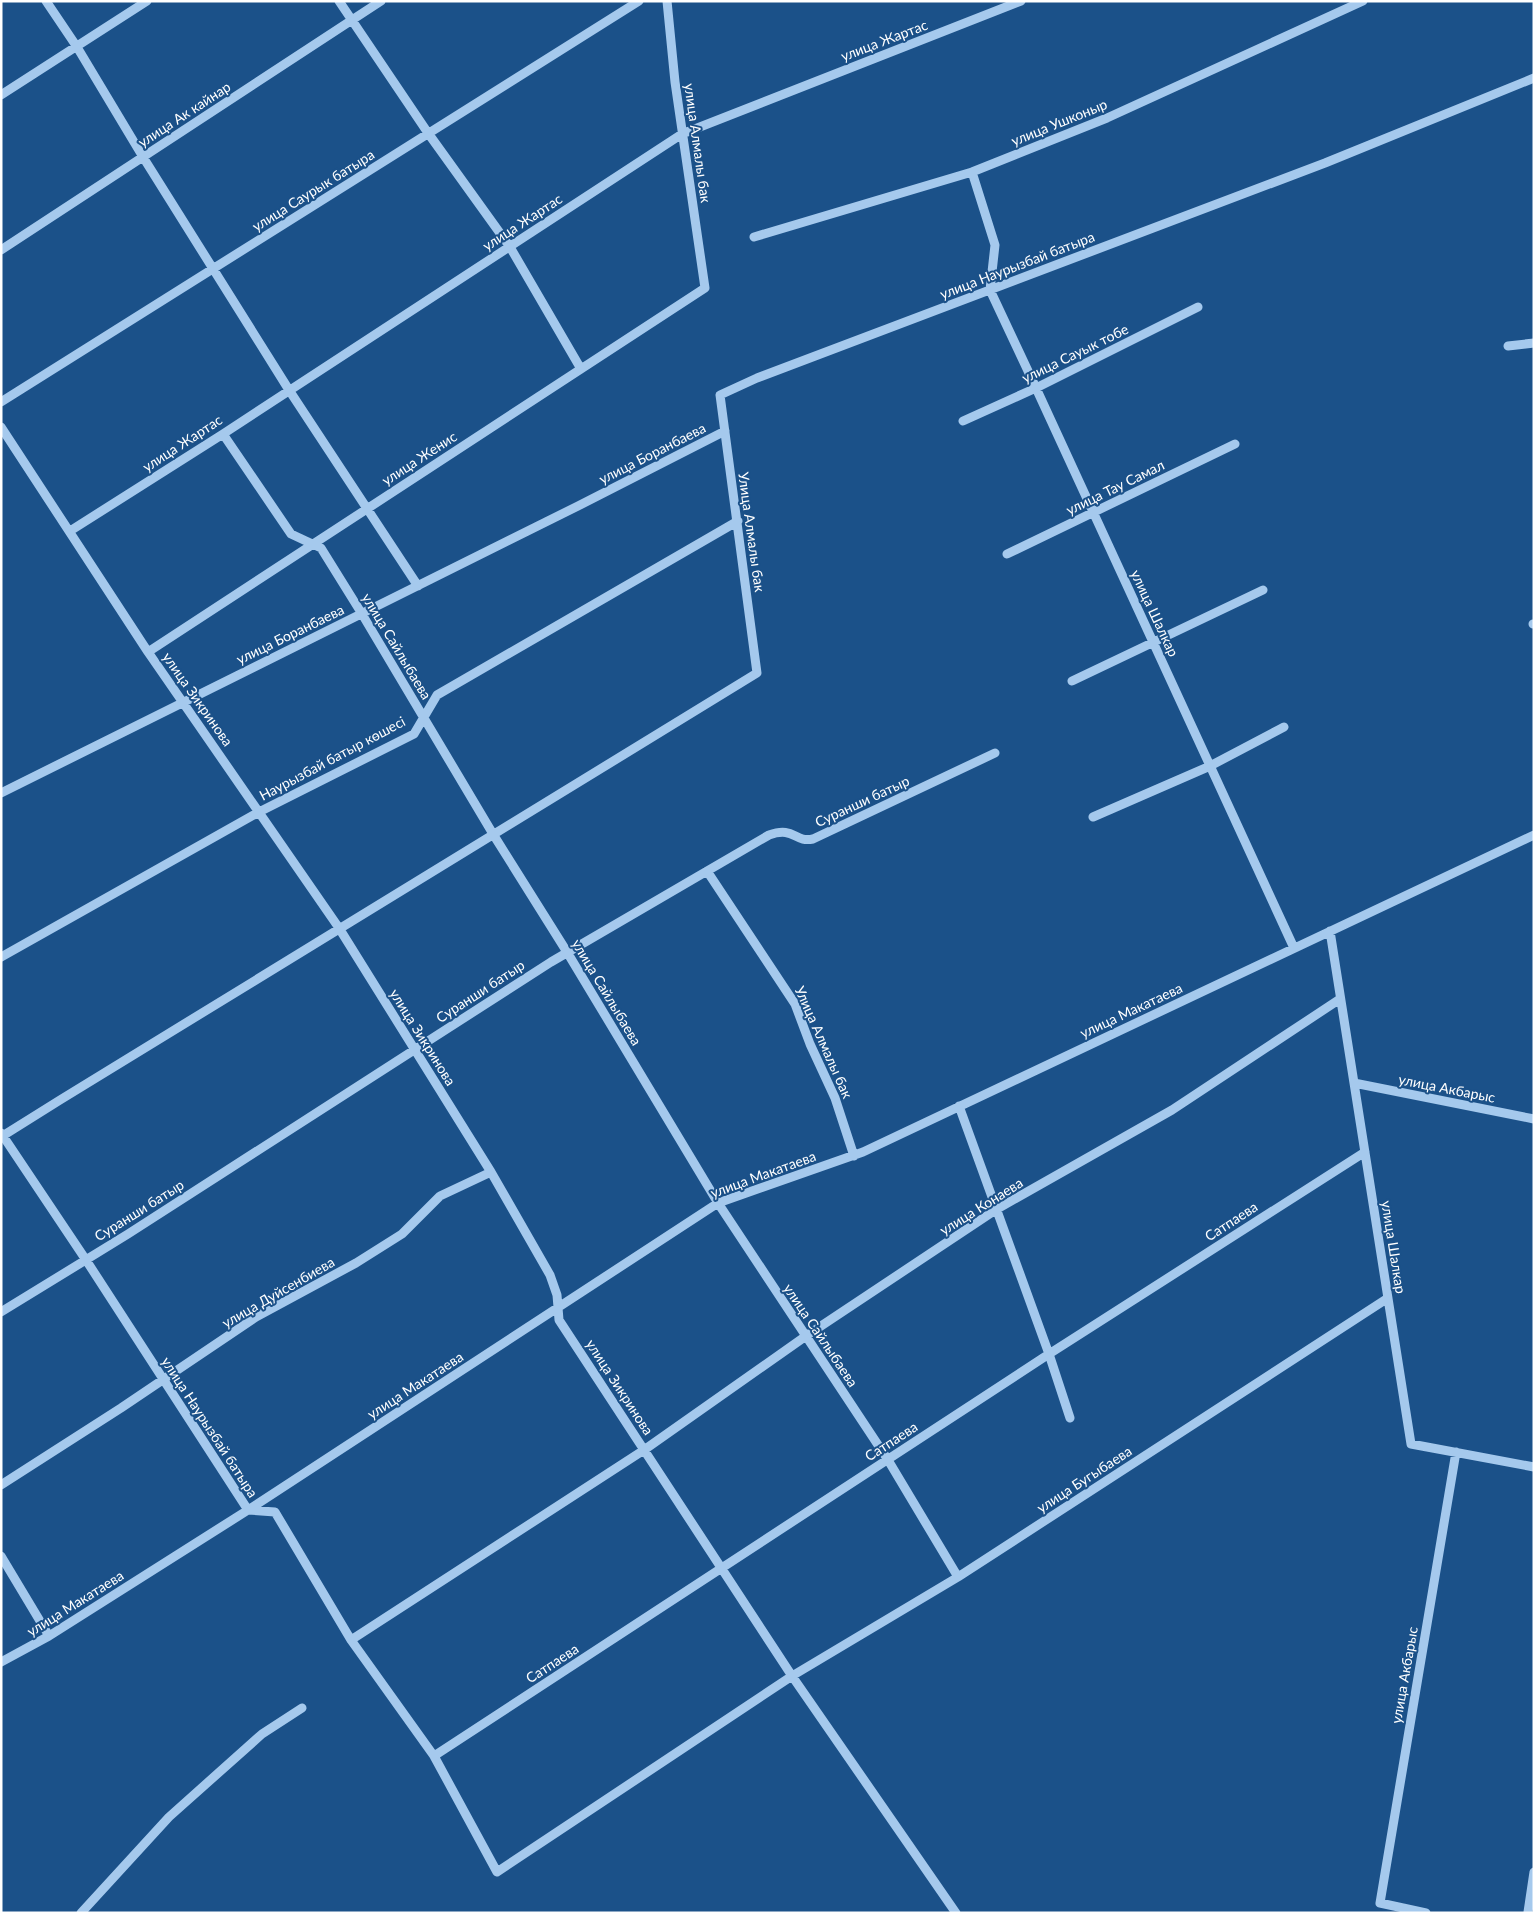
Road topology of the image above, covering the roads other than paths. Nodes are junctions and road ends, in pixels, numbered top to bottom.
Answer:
1 (46, 1) edge
2 (147, 1) edge
3 (340, 1) edge
4 (381, 1) edge
5 (639, 1) edge
6 (667, 1) edge
7 (1021, 1) edge
8 (1363, 1) edge
9 (352, 20) junction
10 (77, 46) junction
11 (1534, 78) edge
12 (1, 95) edge
13 (428, 133) junction
14 (682, 134) junction
15 (143, 157) junction
16 (972, 172) junction
17 (754, 237) dead end
18 (510, 247) junction
19 (1, 250) edge
20 (214, 268) junction
21 (705, 288) joint
22 (990, 290) junction
23 (1198, 307) dead end
24 (1534, 343) edge
25 (1508, 346) dead end
26 (581, 369) junction
27 (1036, 388) junction
28 (289, 390) junction
29 (720, 395) joint
30 (1, 402) edge
31 (963, 421) dead end
32 (1, 427) edge
33 (725, 431) junction
34 (223, 434) junction
35 (1235, 444) dead end
36 (367, 509) junction
37 (1094, 514) junction
38 (738, 521) junction
39 (70, 532) junction
40 (313, 544) junction
41 (1007, 554) dead end
42 (418, 586) junction
43 (1263, 590) dead end
44 (362, 614) junction
45 (1153, 642) junction
46 (148, 652) junction
47 (1072, 682) dead end
48 (183, 702) junction
49 (423, 718) junction
50 (1284, 727) dead end
51 (996, 753) dead end
52 (1210, 766) junction
53 (1, 792) edge
54 (259, 812) junction
55 (1093, 817) dead end
56 (493, 834) junction
57 (1534, 834) edge
58 (707, 871) junction
59 (339, 928) junction
60 (1330, 931) junction
61 (1294, 948) junction
62 (568, 952) junction
63 (1, 957) edge
64 (1340, 998) junction
65 (414, 1050) junction
66 (1354, 1084) junction
67 (960, 1106) junction
68 (1534, 1119) edge
69 (2, 1136) edge
70 (1365, 1152) junction
71 (854, 1156) junction
72 (491, 1172) junction
73 (718, 1203) junction
74 (997, 1210) junction
75 (86, 1260) junction
76 (1388, 1298) junction
77 (558, 1308) junction
78 (1, 1312) edge
79 (806, 1336) junction
80 (1049, 1354) junction
81 (163, 1380) junction
82 (1070, 1418) dead end
83 (644, 1450) junction
84 (1456, 1452) junction
85 (888, 1460) junction
86 (1534, 1467) edge
87 (1, 1485) edge
88 (248, 1510) junction
89 (1, 1556) edge
90 (722, 1569) junction
91 (958, 1577) junction
92 (49, 1636) junction
93 (351, 1640) junction
94 (1, 1662) edge
95 (792, 1676) junction
96 (302, 1708) dead end
97 (434, 1756) junction
98 (497, 1872) joint
99 (1534, 1872) edge
100 (1528, 1912) edge
101 (81, 1913) edge
102 (956, 1913) edge
103 (1426, 1913) edge

1 - 10 street
2 - 10 street
3 - 9 street
4 - 9 street, улица Ак кайнар
5 - 13 street, улица Саурык батыра
6 - 14 street, улица Алмалы бак
7 - 14 street, улица Жартас
8 - 16 street, улица Ушконыр
9 - 13 street
9 - 15 street, улица Ак кайнар
10 - 12 street
10 - 15 street
11 - 22 street, улица Наурызбай батыра
13 - 18 street
13 - 20 street, улица Саурык батыра
14 - 18 street, улица Жартас
14 - 21 street, улица Алмалы бак
15 - 19 street, улица Ак кайнар
15 - 20 street
16 - 17 street, улица Ушконыр
16 - 22 street
18 - 26 street
18 - 28 street, улица Жартас
20 - 28 street
20 - 30 street, улица Саурык батыра
21 - 26 street, улица Женис
22 - 27 street, улица Шалкар
22 - 29 street, улица Наурызбай батыра
23 - 27 street, улица Сауык тобе
24 - 25 street
26 - 36 street, улица Женис
27 - 31 street, улица Сауык тобе
27 - 37 street, улица Шалкар
28 - 34 street, улица Жартас
28 - 36 street
29 - 33 street, Улица Алмалы бак
32 - 39 street, улица Зикринова
33 - 38 street, Улица Алмалы бак
33 - 42 street, улица Боранбаева
34 - 39 street, улица Жартас
34 - 40 street, улица Сайлыбаева
35 - 37 street, улица Тау Самал
36 - 40 street, улица Женис
36 - 42 street
37 - 41 street, улица Тау Самал
37 - 45 street, улица Шалкар
38 - 49 street, Наурызбай батыр көшесі
38 - 56 street, Улица Алмалы бак
39 - 46 street, улица Зикринова
40 - 44 street, улица Сайлыбаева
40 - 46 street, улица Женис
42 - 44 street, улица Боранбаева
43 - 45 street
44 - 48 street, улица Боранбаева
44 - 49 street, улица Сайлыбаева
45 - 47 street
45 - 52 street, улица Шалкар
46 - 48 street, улица Зикринова
48 - 53 street, улица Боранбаева
48 - 54 street, улица Зикринова
49 - 54 street, Наурызбай батыр көшесі
49 - 56 street, улица Сайлыбаева
50 - 52 street
51 - 58 street, Суранши батыр
52 - 55 street
52 - 61 street, улица Шалкар
54 - 59 street, улица Зикринова
54 - 63 street, Наурызбай батыр көшесі
56 - 59 street
56 - 62 street, улица Сайлыбаева
57 - 60 street, улица Макатаева
58 - 62 street, Суранши батыр
58 - 71 street, Улица Алмалы бак
59 - 65 street, улица Зикринова
59 - 69 street
60 - 61 street, улица Макатаева
60 - 64 street, улица Шалкар
61 - 67 street, улица Макатаева
62 - 65 street, Суранши батыр
62 - 73 street, улица Сайлыбаева
64 - 66 street, улица Шалкар
64 - 74 street, улица Конаева
65 - 72 street, улица Зикринова
65 - 75 street, Суранши батыр
66 - 68 street, улица Акбарыс
66 - 70 street, улица Шалкар
67 - 71 street, улица Макатаева
67 - 74 street
69 - 75 street, улица Наурызбай батыра
70 - 76 street, улица Шалкар
70 - 80 street, Сатпаева
71 - 73 street, улица Макатаева
72 - 77 street, улица Зикринова
72 - 81 street, улица Дуйсенбиева
73 - 77 street, улица Макатаева
73 - 79 street, улица Сайлыбаева
74 - 79 street, улица Конаева
74 - 80 street
75 - 78 street, Суранши батыр
75 - 81 street, улица Наурызбай батыра
76 - 84 street, улица Шалкар
76 - 91 street, улица Бугыбаева
77 - 83 street, улица Зикринова
77 - 88 street, улица Макатаева
79 - 83 street, улица Конаева
79 - 85 street, улица Сайлыбаева
80 - 82 street
80 - 85 street, Сатпаева
81 - 87 street, улица Дуйсенбиева
81 - 88 street, улица Наурызбай батыра
83 - 90 street, улица Зикринова
83 - 93 street, улица Конаева
84 - 86 street, улица Шалкар
84 - 103 street, улица Акбарыс
85 - 90 street, Сатпаева
85 - 91 street, улица Сайлыбаева
88 - 92 street, улица Макатаева
88 - 93 street, улица Наурызбай батыра
89 - 92 street
90 - 95 street, улица Зикринова
90 - 97 street, Сатпаева
91 - 95 street, улица Бугыбаева
92 - 94 street, улица Макатаева
93 - 97 street, улица Наурызбай батыра
95 - 98 street, улица Бугыбаева
95 - 102 street, улица Зикринова
96 - 101 street
97 - 98 street, улица Наурызбай батыра
99 - 100 street

